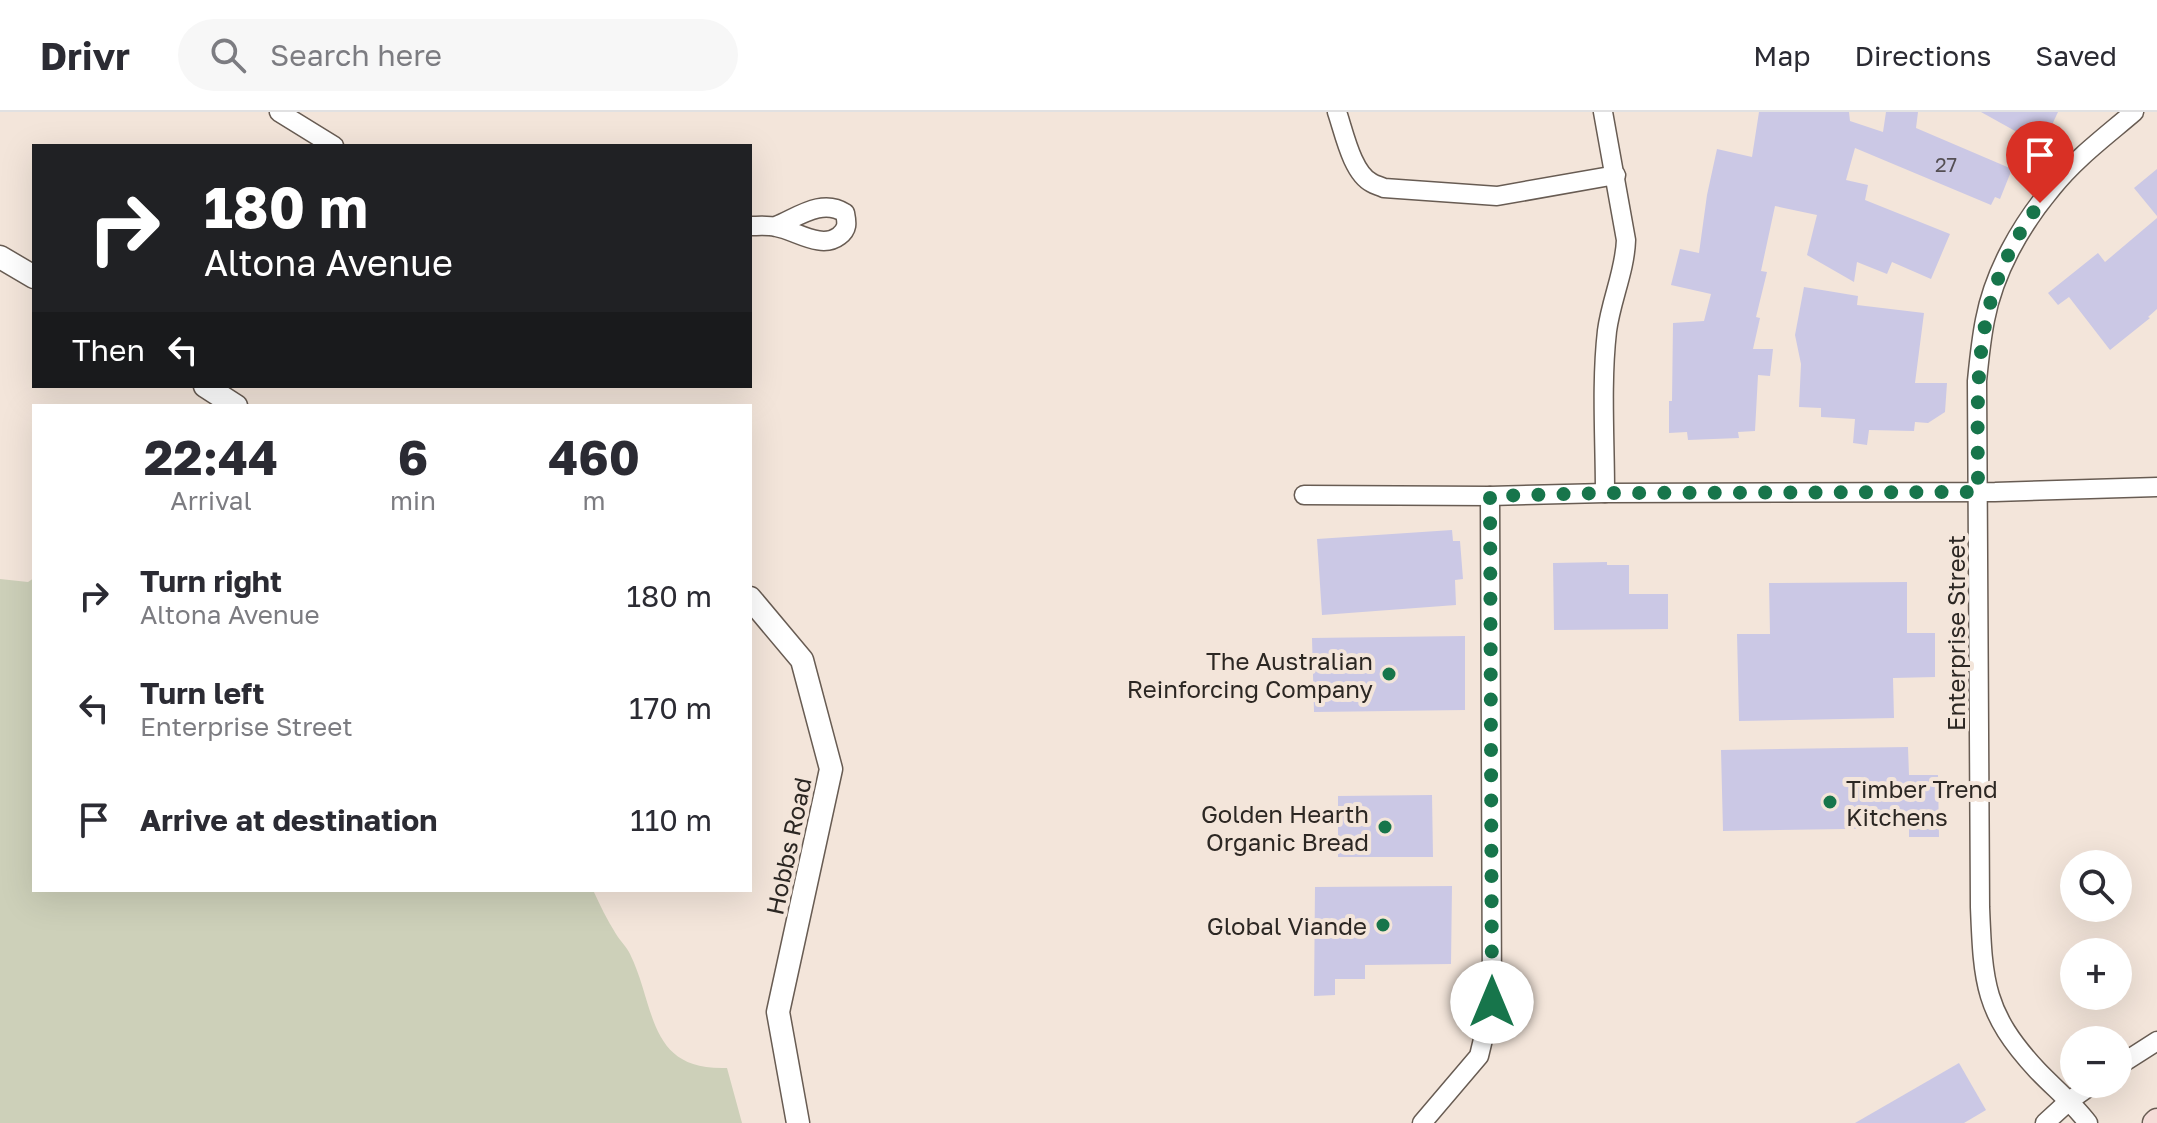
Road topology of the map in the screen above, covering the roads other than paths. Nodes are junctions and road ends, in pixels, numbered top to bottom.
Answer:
1 (279, 112) edge
2 (1337, 112) edge
3 (1603, 112) edge
4 (2134, 112) edge
5 (331, 144) edge
6 (1616, 175) junction
7 (752, 226) edge
8 (776, 226) dead end
9 (0, 257) edge
10 (32, 276) edge
11 (208, 388) edge
12 (233, 404) edge
13 (2157, 487) edge
14 (1978, 492) junction
15 (1605, 493) junction
16 (1304, 495) dead end
17 (1490, 496) junction
18 (752, 600) edge
19 (2157, 1041) edge
20 (2132, 1057) edge
21 (2073, 1098) edge
22 (2069, 1101) junction
23 (798, 1123) edge
24 (1422, 1123) edge
25 (2045, 1123) edge
26 (2088, 1123) edge

1 - 5 street
2 - 6 street
3 - 6 street
4 - 14 street, Enterprise Street
6 - 15 street
7 - 8 street
9 - 10 street
11 - 12 street
13 - 14 street
14 - 15 street
14 - 22 street, Enterprise Street
15 - 17 street
16 - 17 street
17 - 24 street
18 - 23 street, Hobbs Road
19 - 20 street
21 - 22 street
22 - 25 street
22 - 26 street, Enterprise Street

